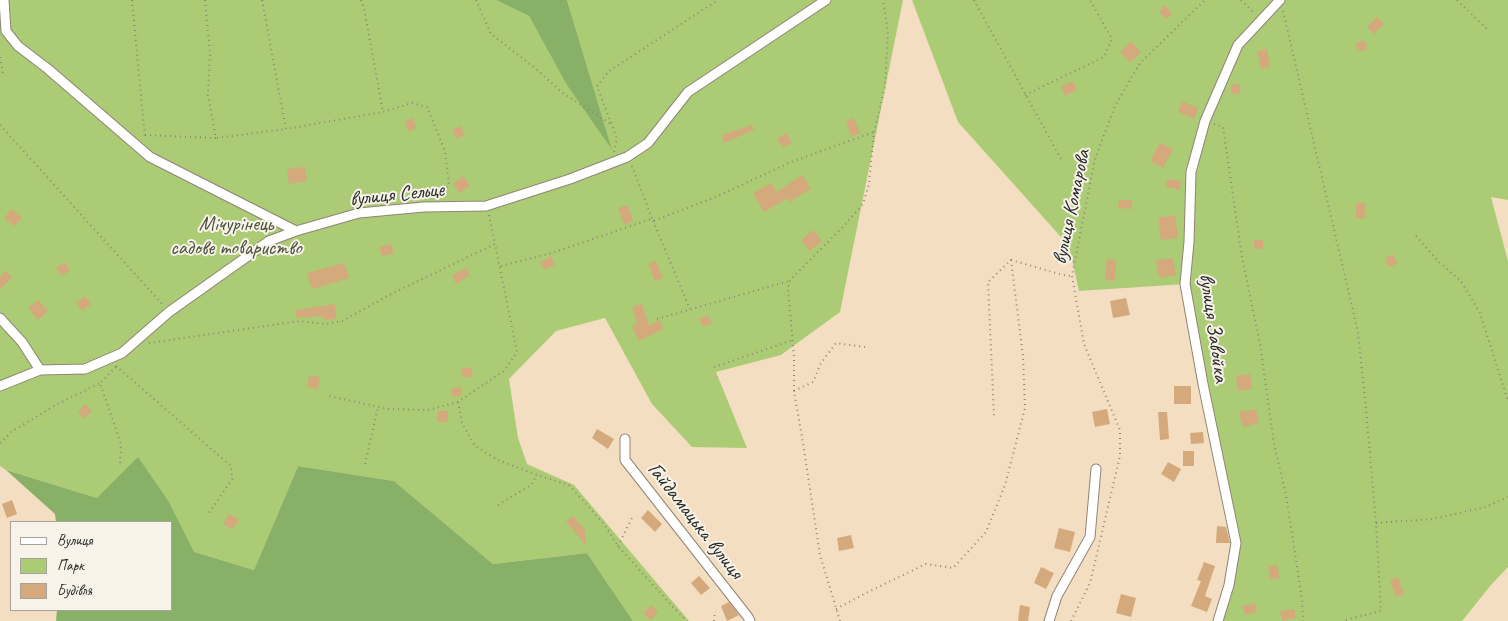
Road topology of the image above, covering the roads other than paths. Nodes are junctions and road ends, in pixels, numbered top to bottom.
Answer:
1 (4, 0) edge
2 (826, 0) edge
3 (1280, 0) edge
4 (296, 231) junction
5 (0, 318) edge
6 (40, 370) junction
7 (0, 386) edge
8 (625, 439) dead end
9 (1096, 469) dead end
10 (750, 621) edge
11 (1049, 621) edge
12 (1218, 621) edge

1 - 4 street
2 - 4 street, вулиця Сельце
3 - 12 street, вулиця Завойка
4 - 6 street, вулиця Сельце
5 - 6 street
6 - 7 street
8 - 10 street, Гайдамацька вулиця
9 - 11 street

